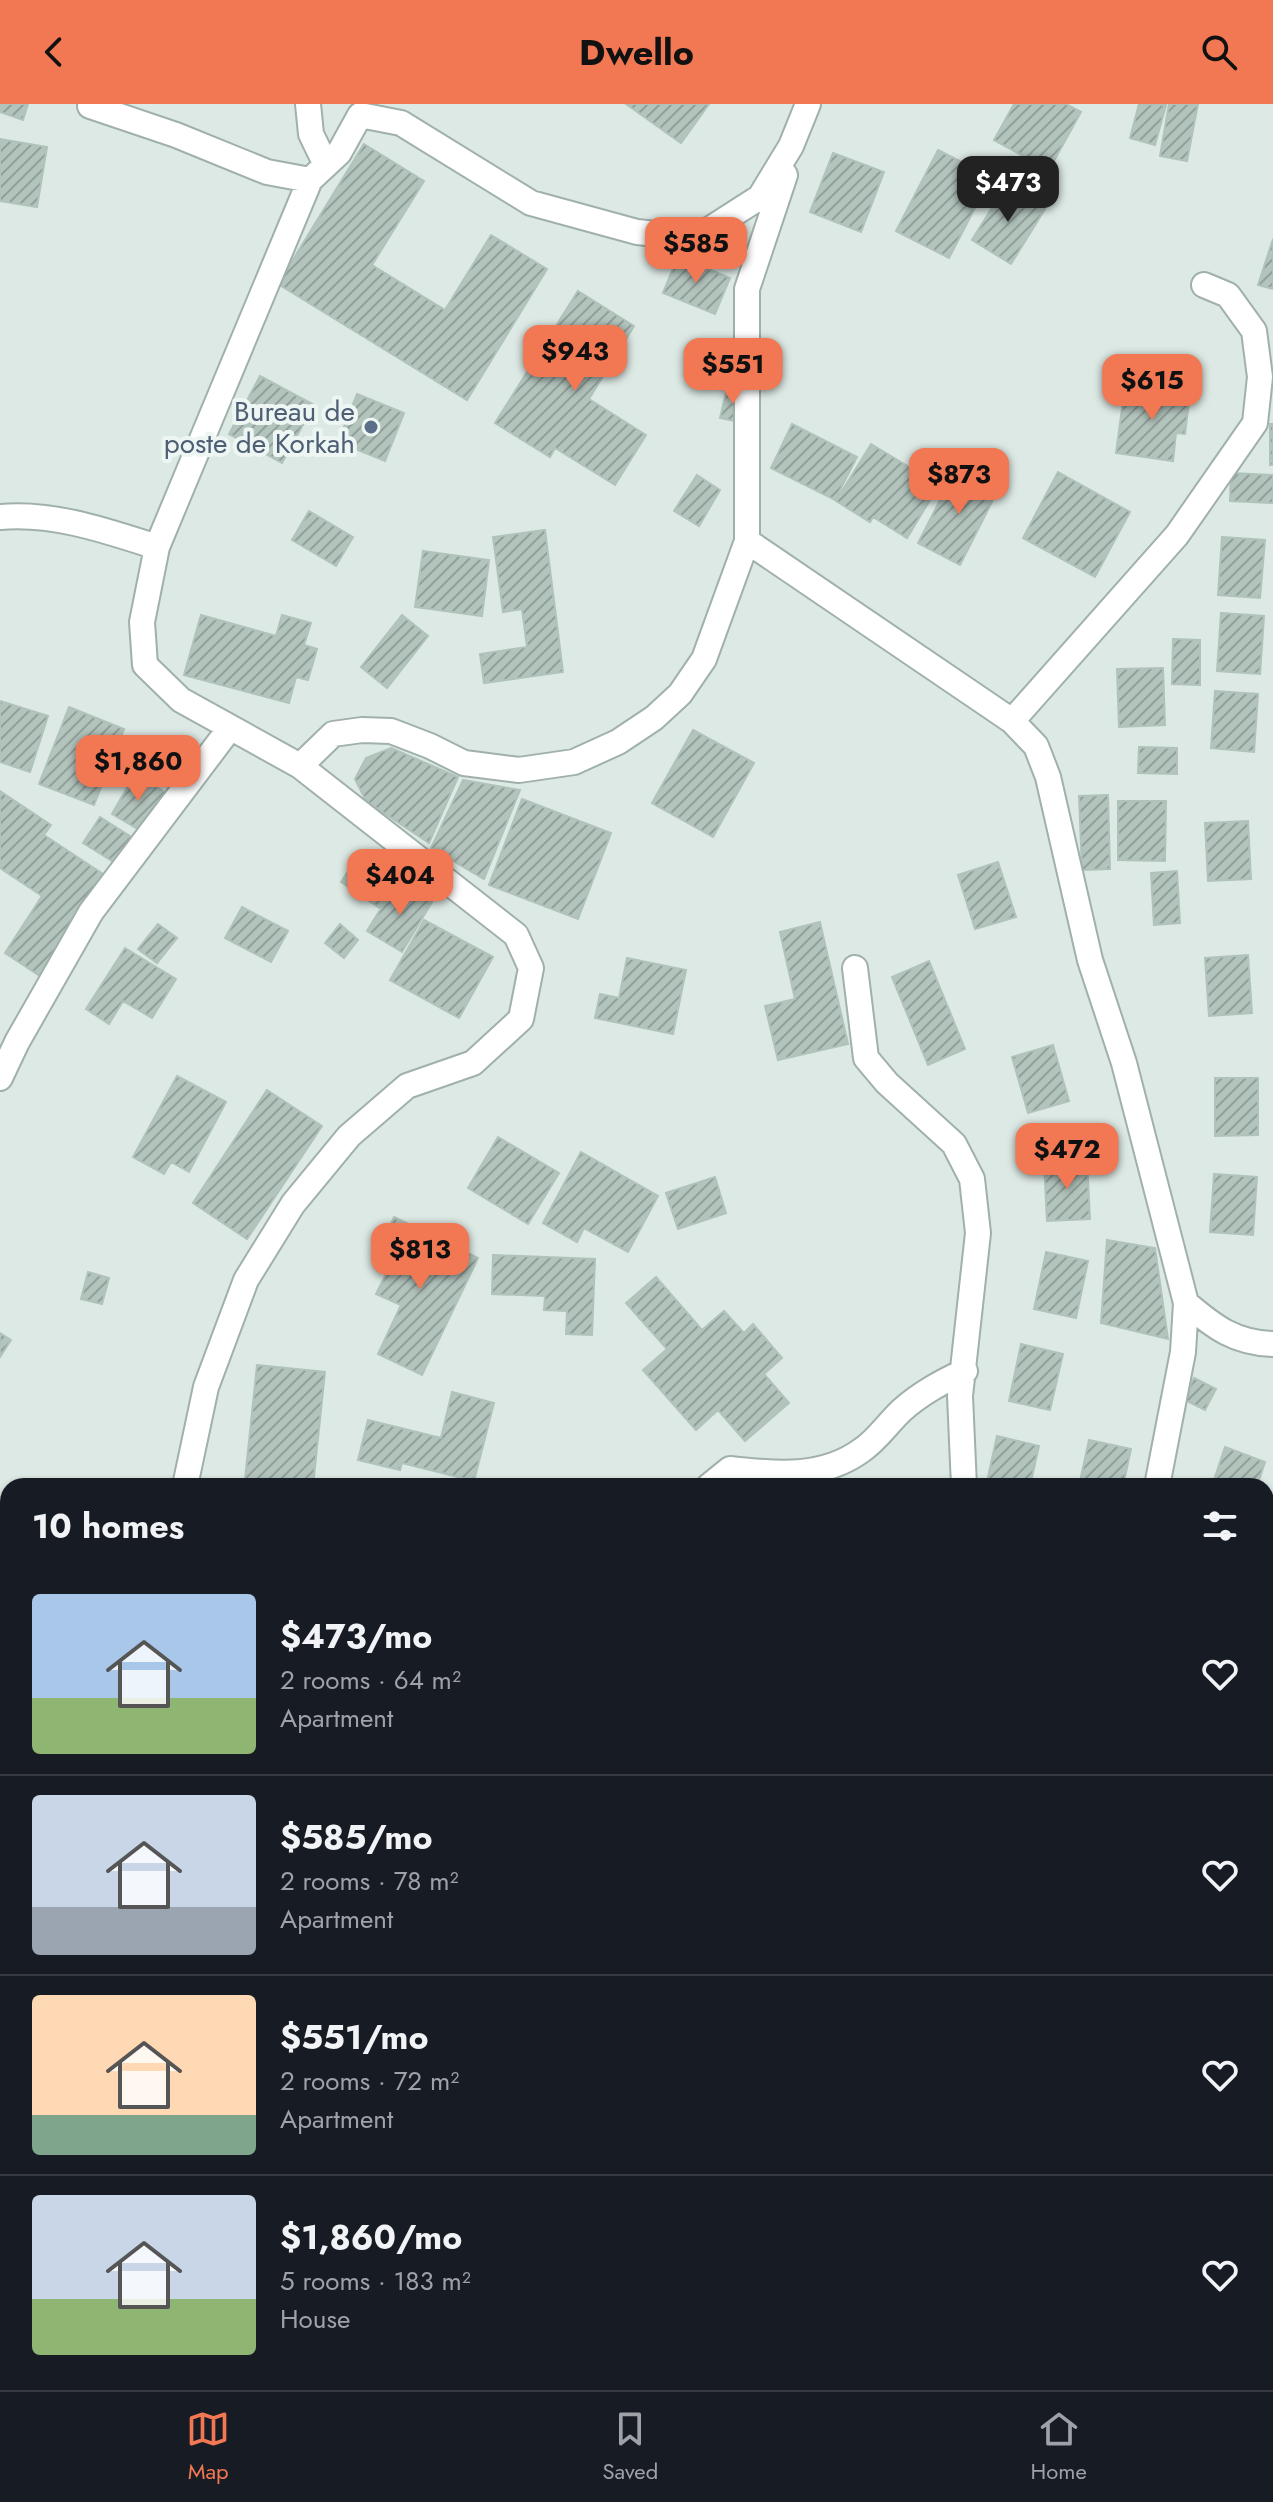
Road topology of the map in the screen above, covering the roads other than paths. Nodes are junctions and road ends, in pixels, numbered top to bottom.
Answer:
1 (308, 104) edge
2 (808, 104) edge
3 (90, 106) dead end
4 (318, 173) junction
5 (1204, 285) dead end
6 (0, 517) edge
7 (747, 541) junction
8 (157, 547) junction
9 (1012, 721) junction
10 (230, 728) junction
11 (300, 766) junction
12 (855, 968) dead end
13 (8, 1036) edge
14 (0, 1078) edge
15 (1186, 1303) junction
16 (1273, 1344) edge
17 (965, 1371) junction
18 (187, 1478) edge
19 (719, 1478) edge
20 (964, 1478) edge
21 (1159, 1478) edge

1 - 4 street
2 - 4 street
2 - 7 street
3 - 4 street
4 - 8 street
5 - 9 street
6 - 8 street
7 - 9 street
7 - 11 street
8 - 10 street
9 - 15 street
10 - 11 street
10 - 13 street
11 - 18 street
12 - 17 street
13 - 14 street
15 - 16 street
15 - 21 street
17 - 19 street
17 - 20 street

